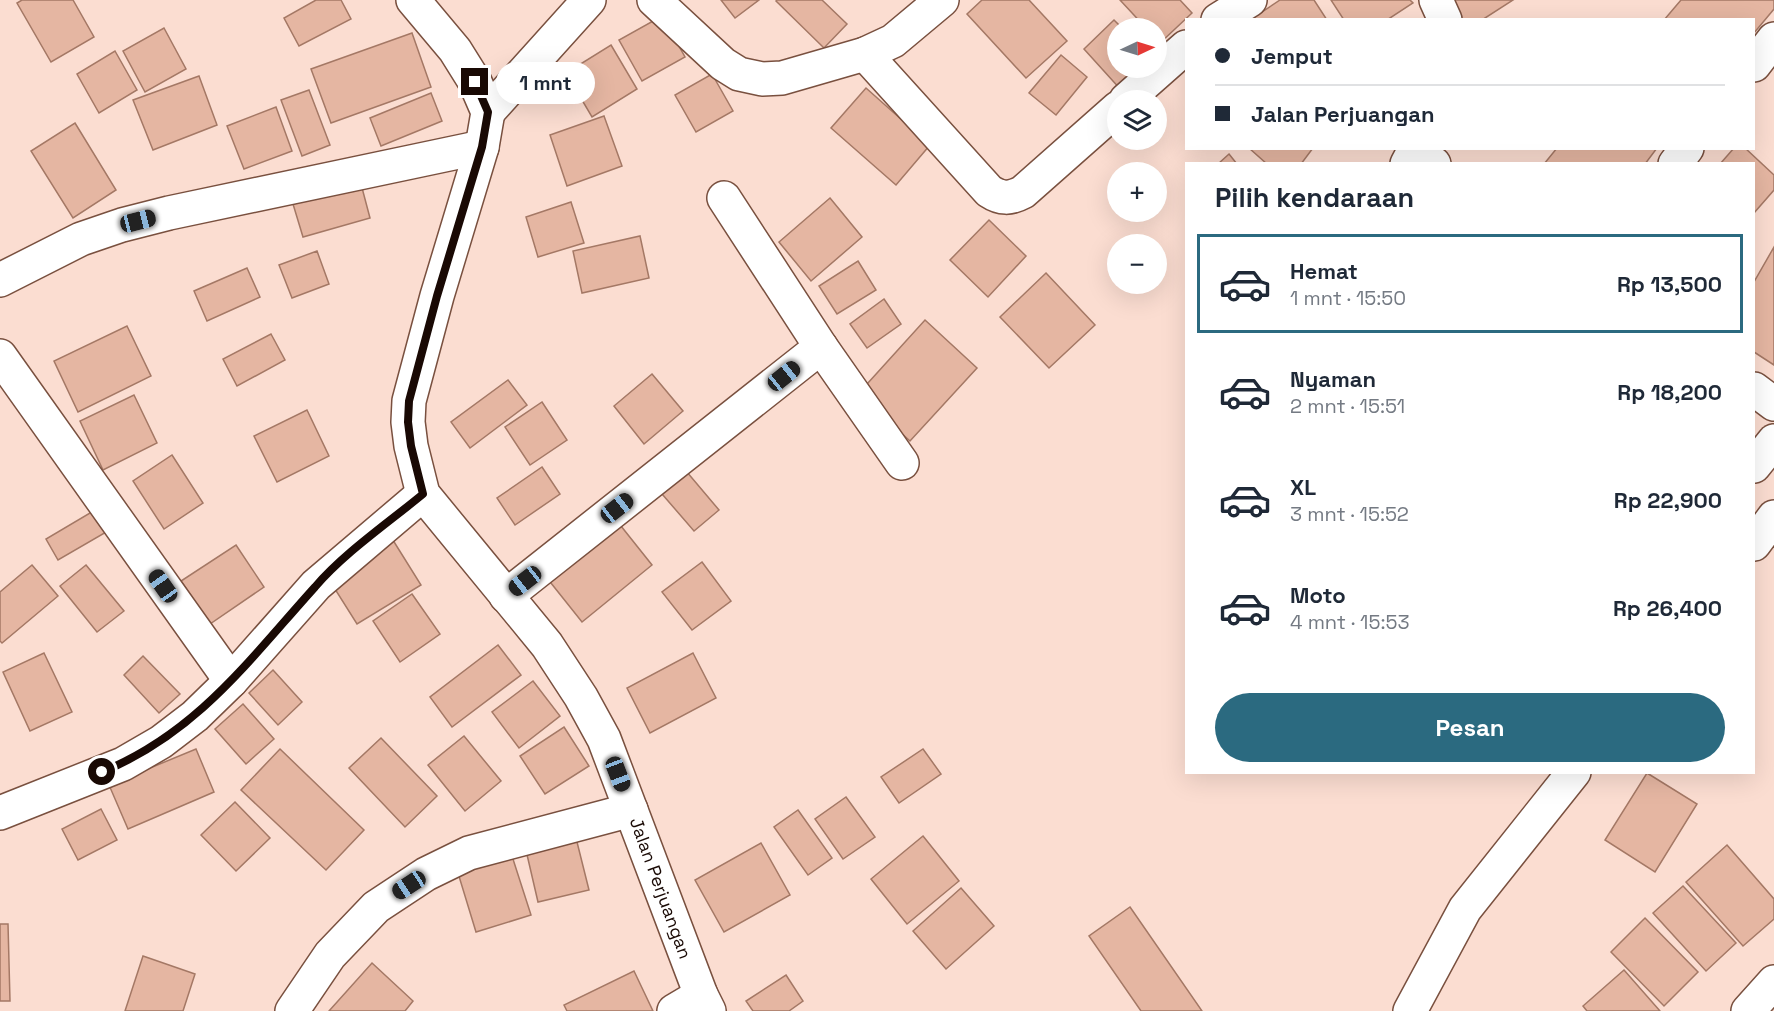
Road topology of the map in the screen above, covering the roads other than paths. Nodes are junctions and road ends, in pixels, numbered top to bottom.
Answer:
1 (412, 0) edge
2 (589, 0) edge
3 (654, 0) edge
4 (942, 0) edge
5 (1200, 0) edge
6 (1250, 0) edge
7 (1436, 0) edge
8 (1215, 18) edge
9 (1220, 18) edge
10 (1444, 18) edge
11 (1774, 39) edge
12 (1185, 48) edge
13 (865, 54) junction
14 (1755, 64) edge
15 (1137, 90) edge
16 (488, 112) junction
17 (1107, 118) edge
18 (482, 147) junction
19 (1416, 150) edge
20 (1431, 162) edge
21 (724, 198) dead end
22 (0, 280) edge
23 (821, 347) junction
24 (0, 356) edge
25 (1755, 390) edge
26 (1774, 404) edge
27 (1774, 441) edge
28 (902, 464) dead end
29 (1755, 465) edge
30 (423, 494) junction
31 (1774, 517) edge
32 (1755, 543) edge
33 (506, 596) junction
34 (231, 681) junction
35 (1572, 774) edge
36 (631, 810) junction
37 (0, 813) edge
38 (1774, 982) edge
39 (695, 1006) edge
40 (292, 1011) edge
41 (1410, 1011) edge
42 (1748, 1011) edge

1 - 16 street
2 - 16 street
3 - 13 street
4 - 13 street
5 - 8 street
6 - 9 street
7 - 10 street
11 - 14 street
12 - 15 street
13 - 17 street
16 - 18 street, Jalan Perjuangan
18 - 22 street
18 - 30 street, Jalan Perjuangan
19 - 20 street
21 - 23 street
23 - 28 street
23 - 33 street
24 - 34 street
25 - 26 street
27 - 29 street
30 - 33 street, Jalan Perjuangan
30 - 34 street
31 - 32 street
33 - 36 street, Jalan Perjuangan
34 - 37 street
35 - 41 street
36 - 39 street, Jalan Perjuangan
36 - 40 street
38 - 42 street

